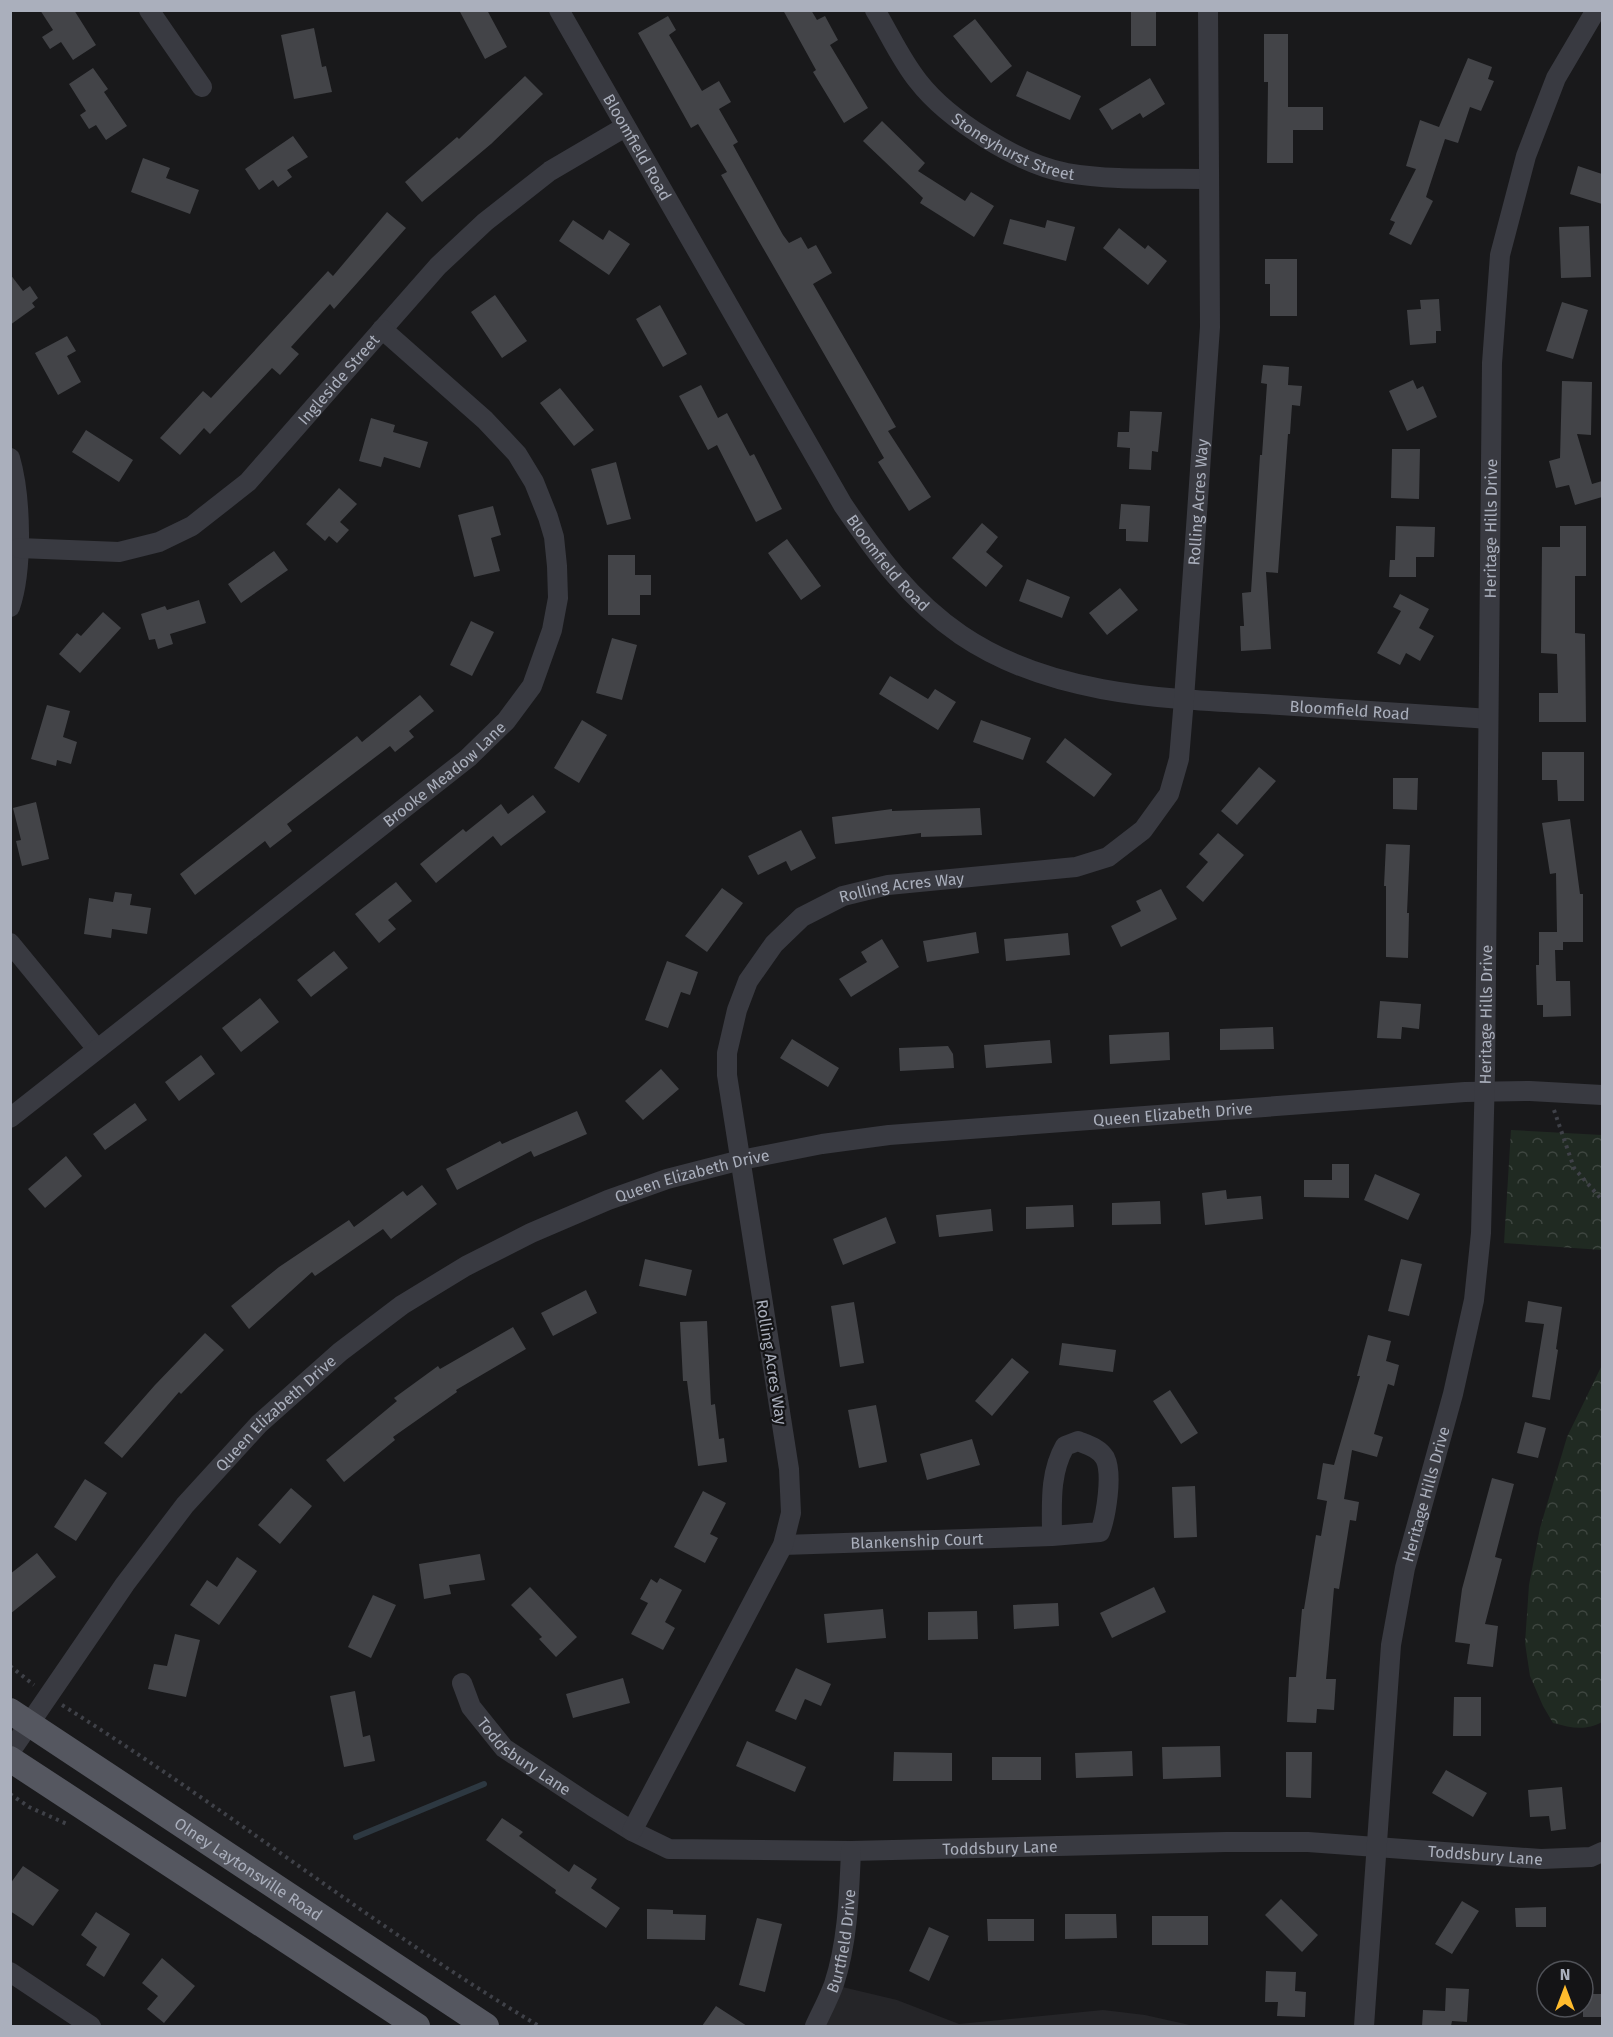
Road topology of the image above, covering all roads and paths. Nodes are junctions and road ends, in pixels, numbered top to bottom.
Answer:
1 (148, 10) edge
2 (559, 10) edge
3 (875, 10) edge
4 (1208, 10) edge
5 (1596, 10) edge
6 (202, 87) dead end
7 (625, 127) junction
8 (1209, 178) junction
9 (382, 329) junction
10 (10, 458) edge
11 (19, 548) junction
12 (10, 607) edge
13 (1184, 699) junction
14 (1488, 719) junction
15 (10, 943) edge
16 (97, 1049) junction
17 (1485, 1092) junction
18 (1602, 1095) edge
19 (1554, 1108) dead end
20 (10, 1118) edge
21 (741, 1160) junction
22 (1602, 1200) edge
23 (1052, 1536) junction
24 (783, 1545) junction
25 (10, 1666) edge
26 (462, 1683) dead end
27 (48, 1697) junction
28 (20, 1717) edge
29 (10, 1752) edge
30 (10, 1759) edge
31 (15, 1797) dead end
32 (10, 1801) edge
33 (632, 1831) junction
34 (1376, 1847) junction
35 (851, 1851) junction
36 (1602, 1852) edge
37 (10, 1972) edge
38 (92, 2026) edge
39 (417, 2026) edge
40 (486, 2026) edge
41 (539, 2026) edge
42 (815, 2026) edge
43 (1364, 2026) edge

1 - 6 street
2 - 7 street, Bloomfield Road
3 - 8 street, Stoneyhurst Street
4 - 8 street, Rolling Acres Way
5 - 14 street, Heritage Hills Drive
7 - 9 street, Ingleside Street
7 - 13 street, Bloomfield Road
8 - 13 street, Rolling Acres Way
9 - 11 street, Ingleside Street
9 - 16 street, Brooke Meadow Lane
10 - 11 street
11 - 12 street
13 - 14 street, Bloomfield Road
13 - 21 street, Rolling Acres Way
14 - 17 street, Heritage Hills Drive
15 - 16 street
16 - 20 street, Brooke Meadow Lane
17 - 18 street, Queen Elizabeth Drive
17 - 21 street, Queen Elizabeth Drive
17 - 34 street, Heritage Hills Drive
19 - 22 path
21 - 24 street, Rolling Acres Way
21 - 27 street, Queen Elizabeth Drive
23 - 23 street, Blankenship Court
23 - 24 street, Blankenship Court
24 - 33 street, Rolling Acres Way
25 - 27 path
26 - 33 street, Toddsbury Lane
27 - 28 street, Queen Elizabeth Drive
27 - 41 path
28 - 29 street, Queen Elizabeth Drive
28 - 40 main road, Olney Laytonsville Road
30 - 39 main road
31 - 32 path
33 - 35 street, Toddsbury Lane
34 - 35 street, Toddsbury Lane
34 - 36 street, Toddsbury Lane
34 - 43 street, Heritage Hills Drive
35 - 42 street, Burtfield Drive
37 - 38 street

